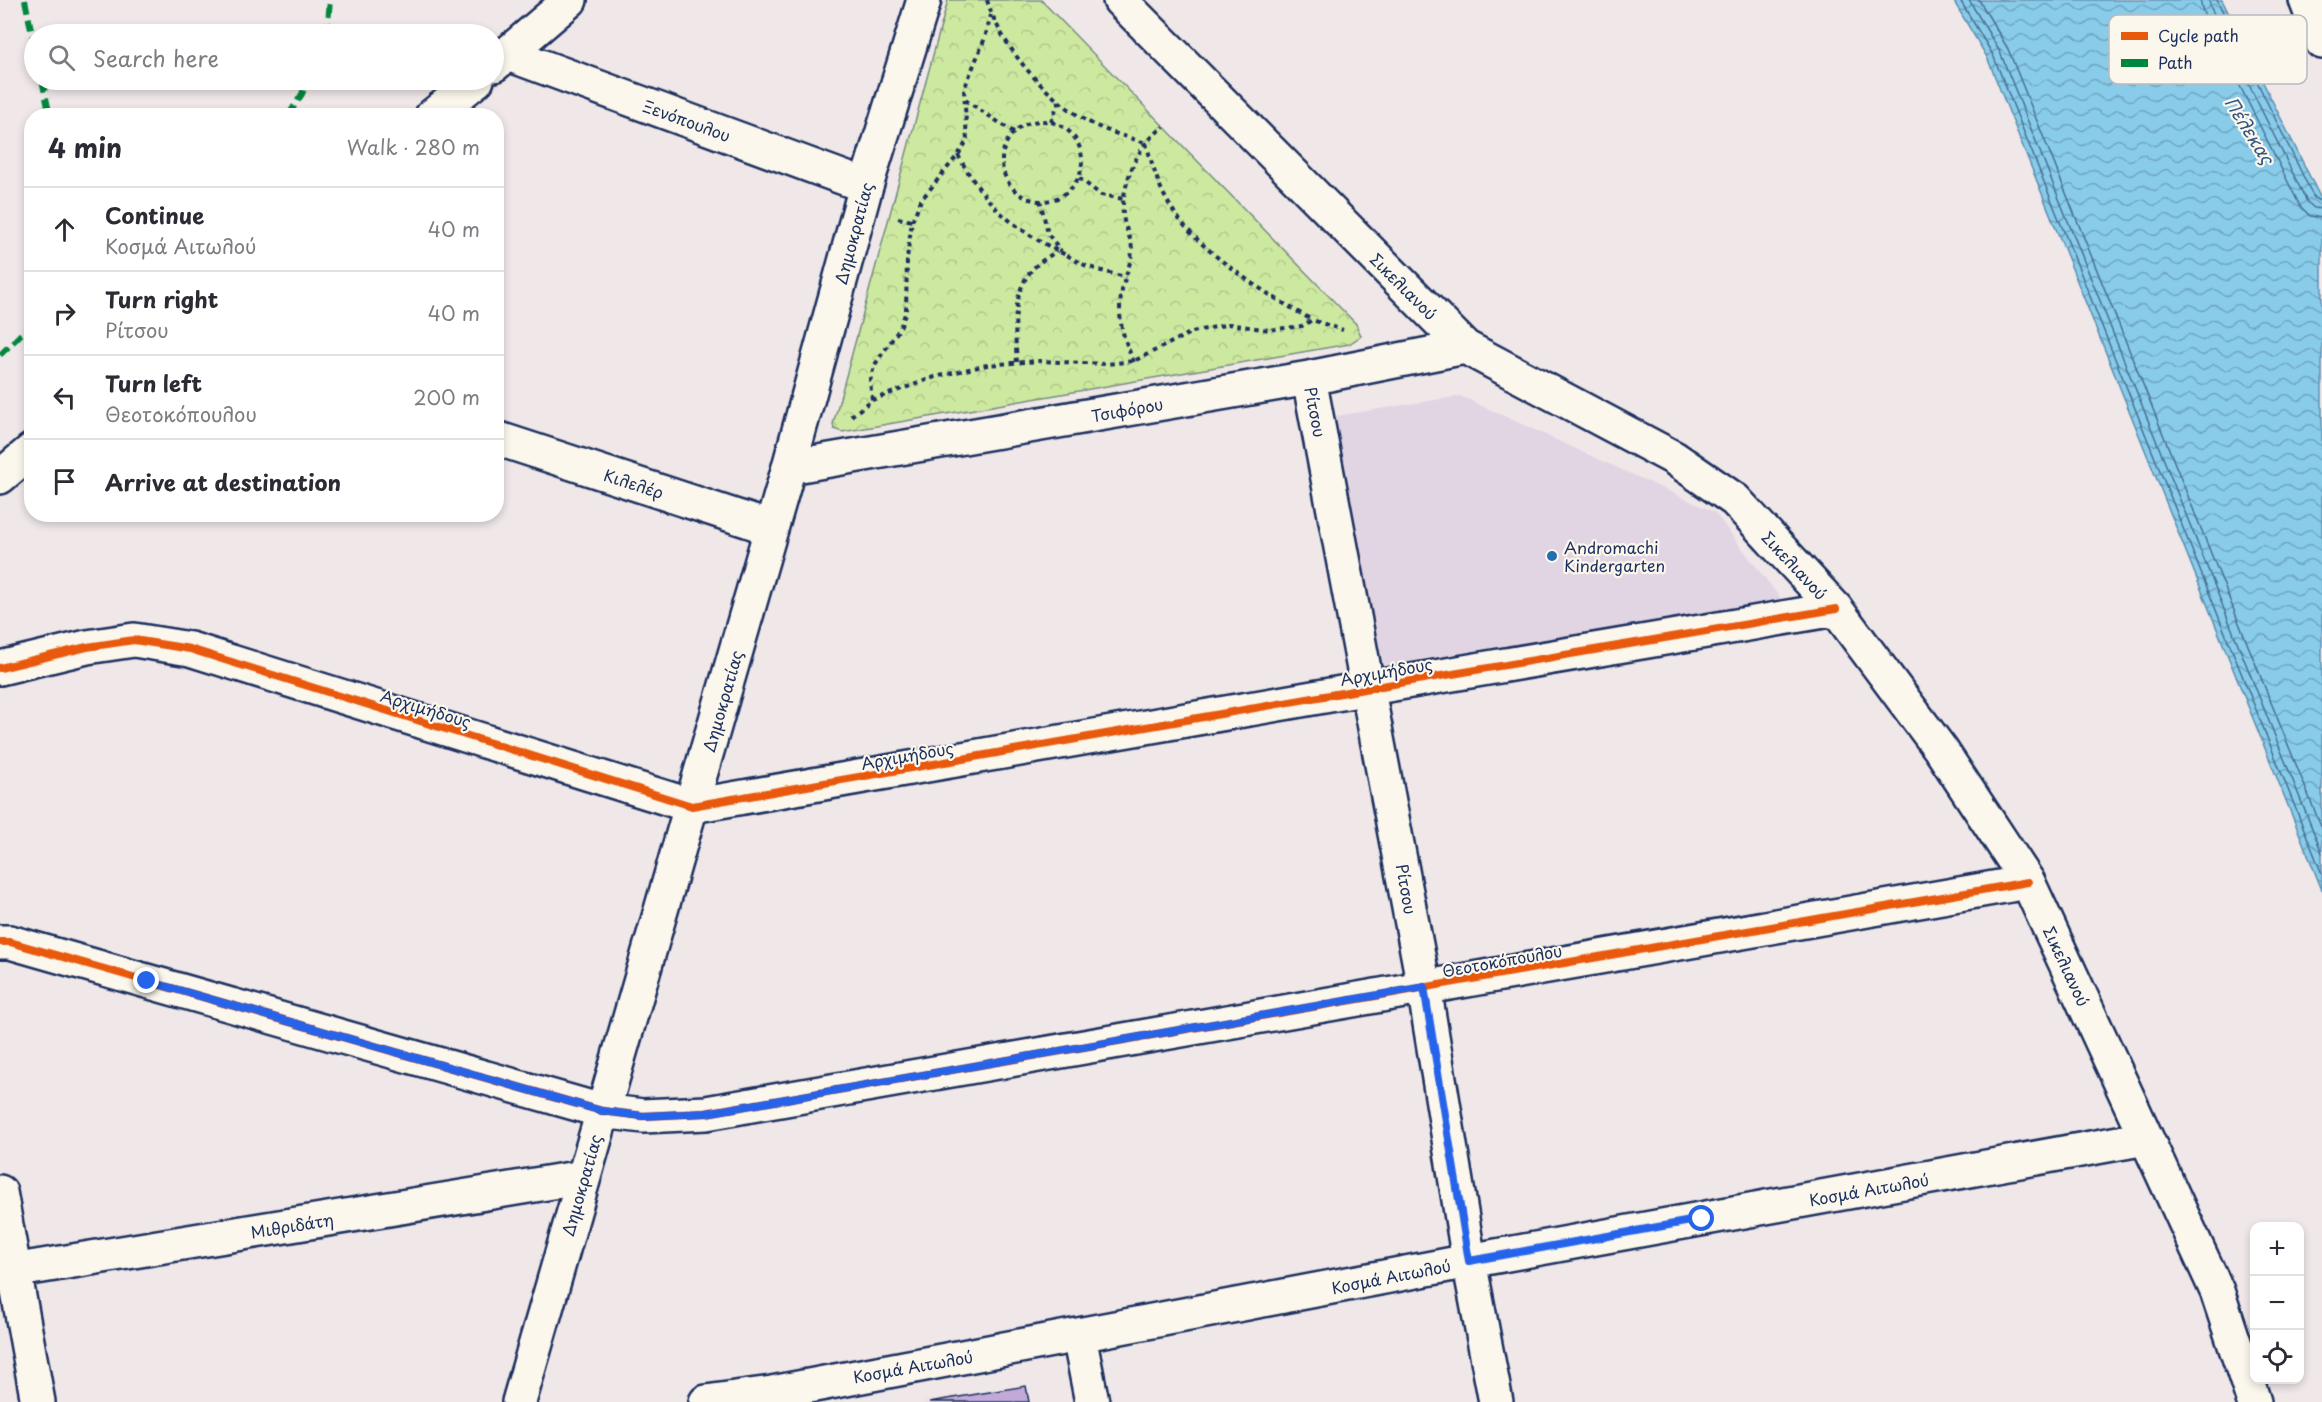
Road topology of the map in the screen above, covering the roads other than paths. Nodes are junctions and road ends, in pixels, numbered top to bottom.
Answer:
1 (570, 0) edge
2 (924, 0) edge
3 (1120, 0) edge
4 (2306, 0) edge
5 (2322, 42) edge
6 (504, 57) edge
7 (504, 61) edge
8 (464, 90) edge
9 (442, 108) edge
10 (866, 186) junction
11 (1465, 347) junction
12 (1309, 378) junction
13 (504, 441) edge
14 (24, 457) edge
15 (789, 467) junction
16 (0, 477) edge
17 (771, 528) junction
18 (1836, 609) junction
19 (0, 668) edge
20 (1370, 688) junction
21 (692, 806) junction
22 (2028, 882) junction
23 (0, 942) edge
24 (1424, 987) junction
25 (602, 1111) junction
26 (2146, 1138) junction
27 (583, 1177) junction
28 (0, 1192) edge
29 (1469, 1261) junction
30 (7, 1272) edge
31 (1079, 1336) junction
32 (773, 1397) edge
33 (38, 1402) edge
34 (519, 1402) edge
35 (706, 1402) edge
36 (1092, 1402) edge
37 (1496, 1402) edge
38 (2254, 1402) edge

1 - 6 street
2 - 10 street, Δημοκρατίας
3 - 11 street, Σικελιανού
4 - 5 street
7 - 10 street, Ξενόπουλου
8 - 9 street
10 - 15 street, Δημοκρατίας
11 - 12 street, Τσιφόρου
11 - 18 street, Σικελιανού
12 - 15 street, Τσιφόρου
12 - 20 street, Ρίτσου
13 - 17 street, Κιλελέρ
14 - 16 street
15 - 17 street, Δημοκρατίας
17 - 21 street, Δημοκρατίας
18 - 20 street, Αρχιμήδους
18 - 22 street, Σικελιανού
19 - 21 street, Αρχιμήδους
20 - 21 street, Αρχιμήδους
20 - 24 street, Ρίτσου
21 - 25 street, Δημοκρατίας
22 - 24 street, Θεοτοκόπουλου
22 - 26 street, Σικελιανού
23 - 25 street, Θεοτοκόπουλου
24 - 25 street, Θεοτοκόπουλου
24 - 29 street, Ρίτσου
25 - 27 street, Δημοκρατίας
26 - 29 street, Κοσμά Αιτωλού
26 - 38 street, Σικελιανού
27 - 30 street, Μιθριδάτη
27 - 34 street, Δημοκρατίας
28 - 30 street
29 - 31 street, Κοσμά Αιτωλού
29 - 37 street, Ρίτσου
30 - 33 street
31 - 32 street, Κοσμά Αιτωλού
31 - 36 street
32 - 35 street, Κοσμά Αιτωλού

